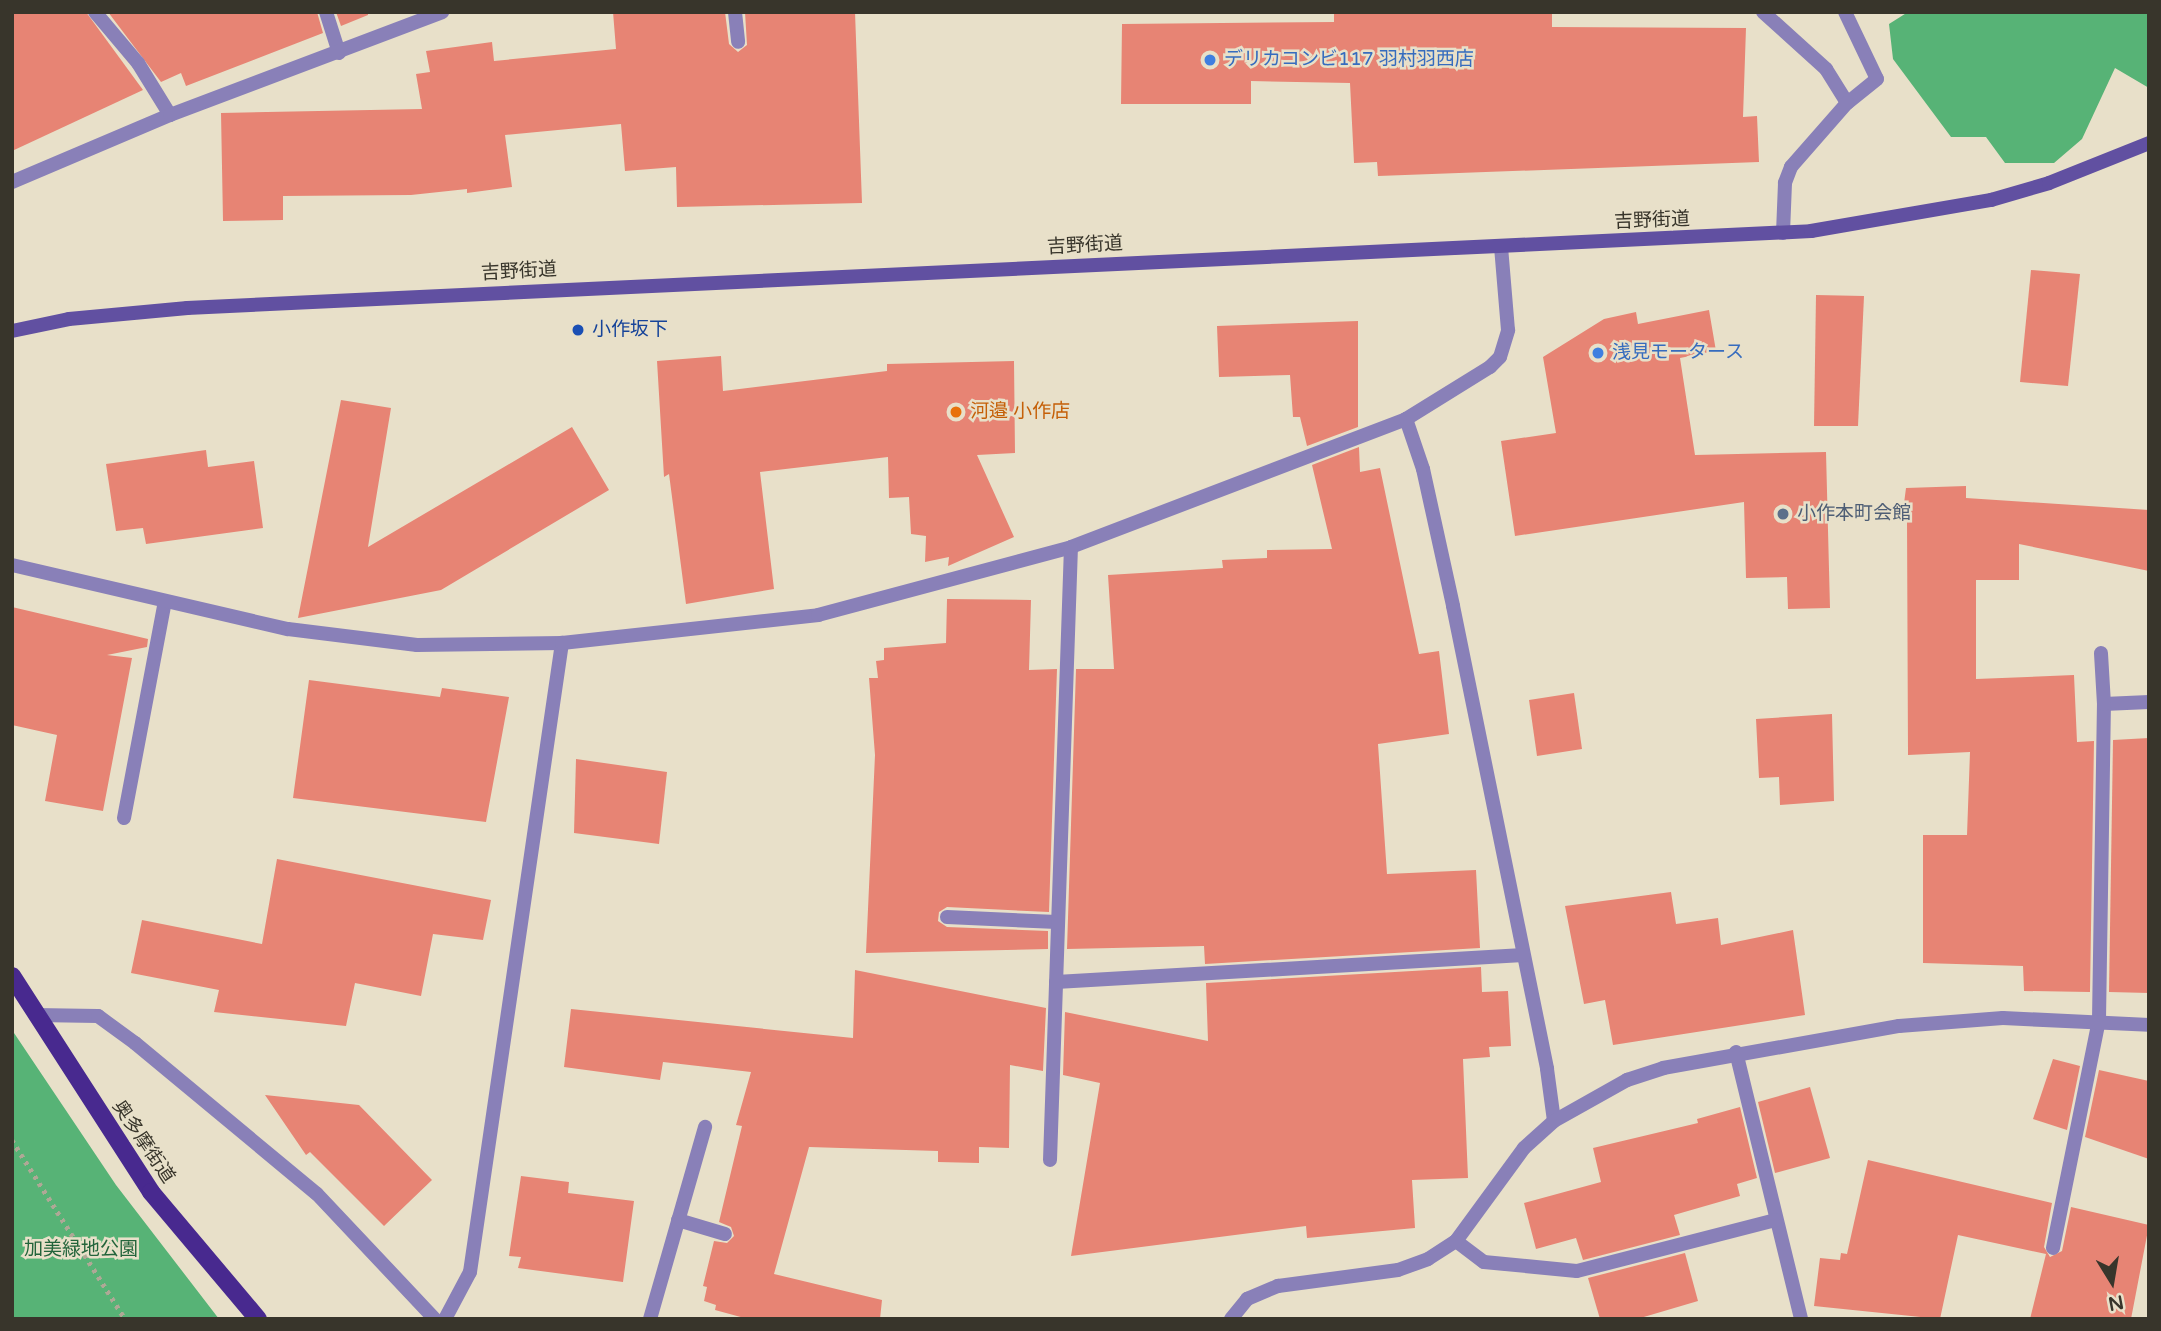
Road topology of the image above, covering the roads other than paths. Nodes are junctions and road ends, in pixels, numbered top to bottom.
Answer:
1 (95, 12) edge
2 (326, 12) edge
3 (442, 12) edge
4 (735, 12) edge
5 (1763, 12) edge
6 (1844, 12) edge
7 (737, 42) dead end
8 (339, 53) junction
9 (1847, 103) junction
10 (170, 115) junction
11 (2149, 143) edge
12 (12, 182) edge
13 (1783, 233) junction
14 (1501, 246) junction
15 (12, 331) edge
16 (1406, 419) junction
17 (1071, 547) junction
18 (12, 565) edge
19 (165, 602) junction
20 (562, 643) junction
21 (2101, 653) dead end
22 (2149, 702) edge
23 (2104, 704) junction
24 (124, 818) dead end
25 (947, 916) dead end
26 (1057, 922) junction
27 (1523, 955) junction
28 (12, 976) edge
29 (1056, 982) junction
30 (35, 1015) junction
31 (2099, 1020) junction
32 (2149, 1025) edge
33 (1736, 1052) junction
34 (1553, 1121) junction
35 (705, 1127) dead end
36 (1050, 1160) dead end
37 (678, 1220) junction
38 (1776, 1220) junction
39 (724, 1234) dead end
40 (1456, 1241) junction
41 (2053, 1248) dead end
42 (258, 1319) edge
43 (435, 1319) edge
44 (445, 1319) edge
45 (650, 1319) edge
46 (1231, 1319) edge
47 (1801, 1319) edge

1 - 10 street
2 - 8 street
3 - 8 street
4 - 7 street
5 - 9 street
6 - 9 street
8 - 10 street
9 - 13 street
10 - 12 street
11 - 13 main road, 吉野街道
13 - 14 main road, 吉野街道
14 - 15 main road, 吉野街道
14 - 16 street
16 - 17 street
16 - 27 street
17 - 20 street
17 - 26 street
18 - 19 street
19 - 20 street
19 - 24 street
20 - 44 street
21 - 23 street
22 - 23 street
23 - 31 street
25 - 26 street
26 - 29 street
27 - 29 street
27 - 34 street
28 - 30 main road, 奥多摩街道
29 - 36 street
30 - 42 main road, 奥多摩街道
30 - 43 street
31 - 32 street
31 - 33 street
31 - 41 street
33 - 34 street
33 - 38 street
34 - 40 street
35 - 37 street
37 - 39 street
37 - 45 street
38 - 40 street
38 - 47 street
40 - 46 street

